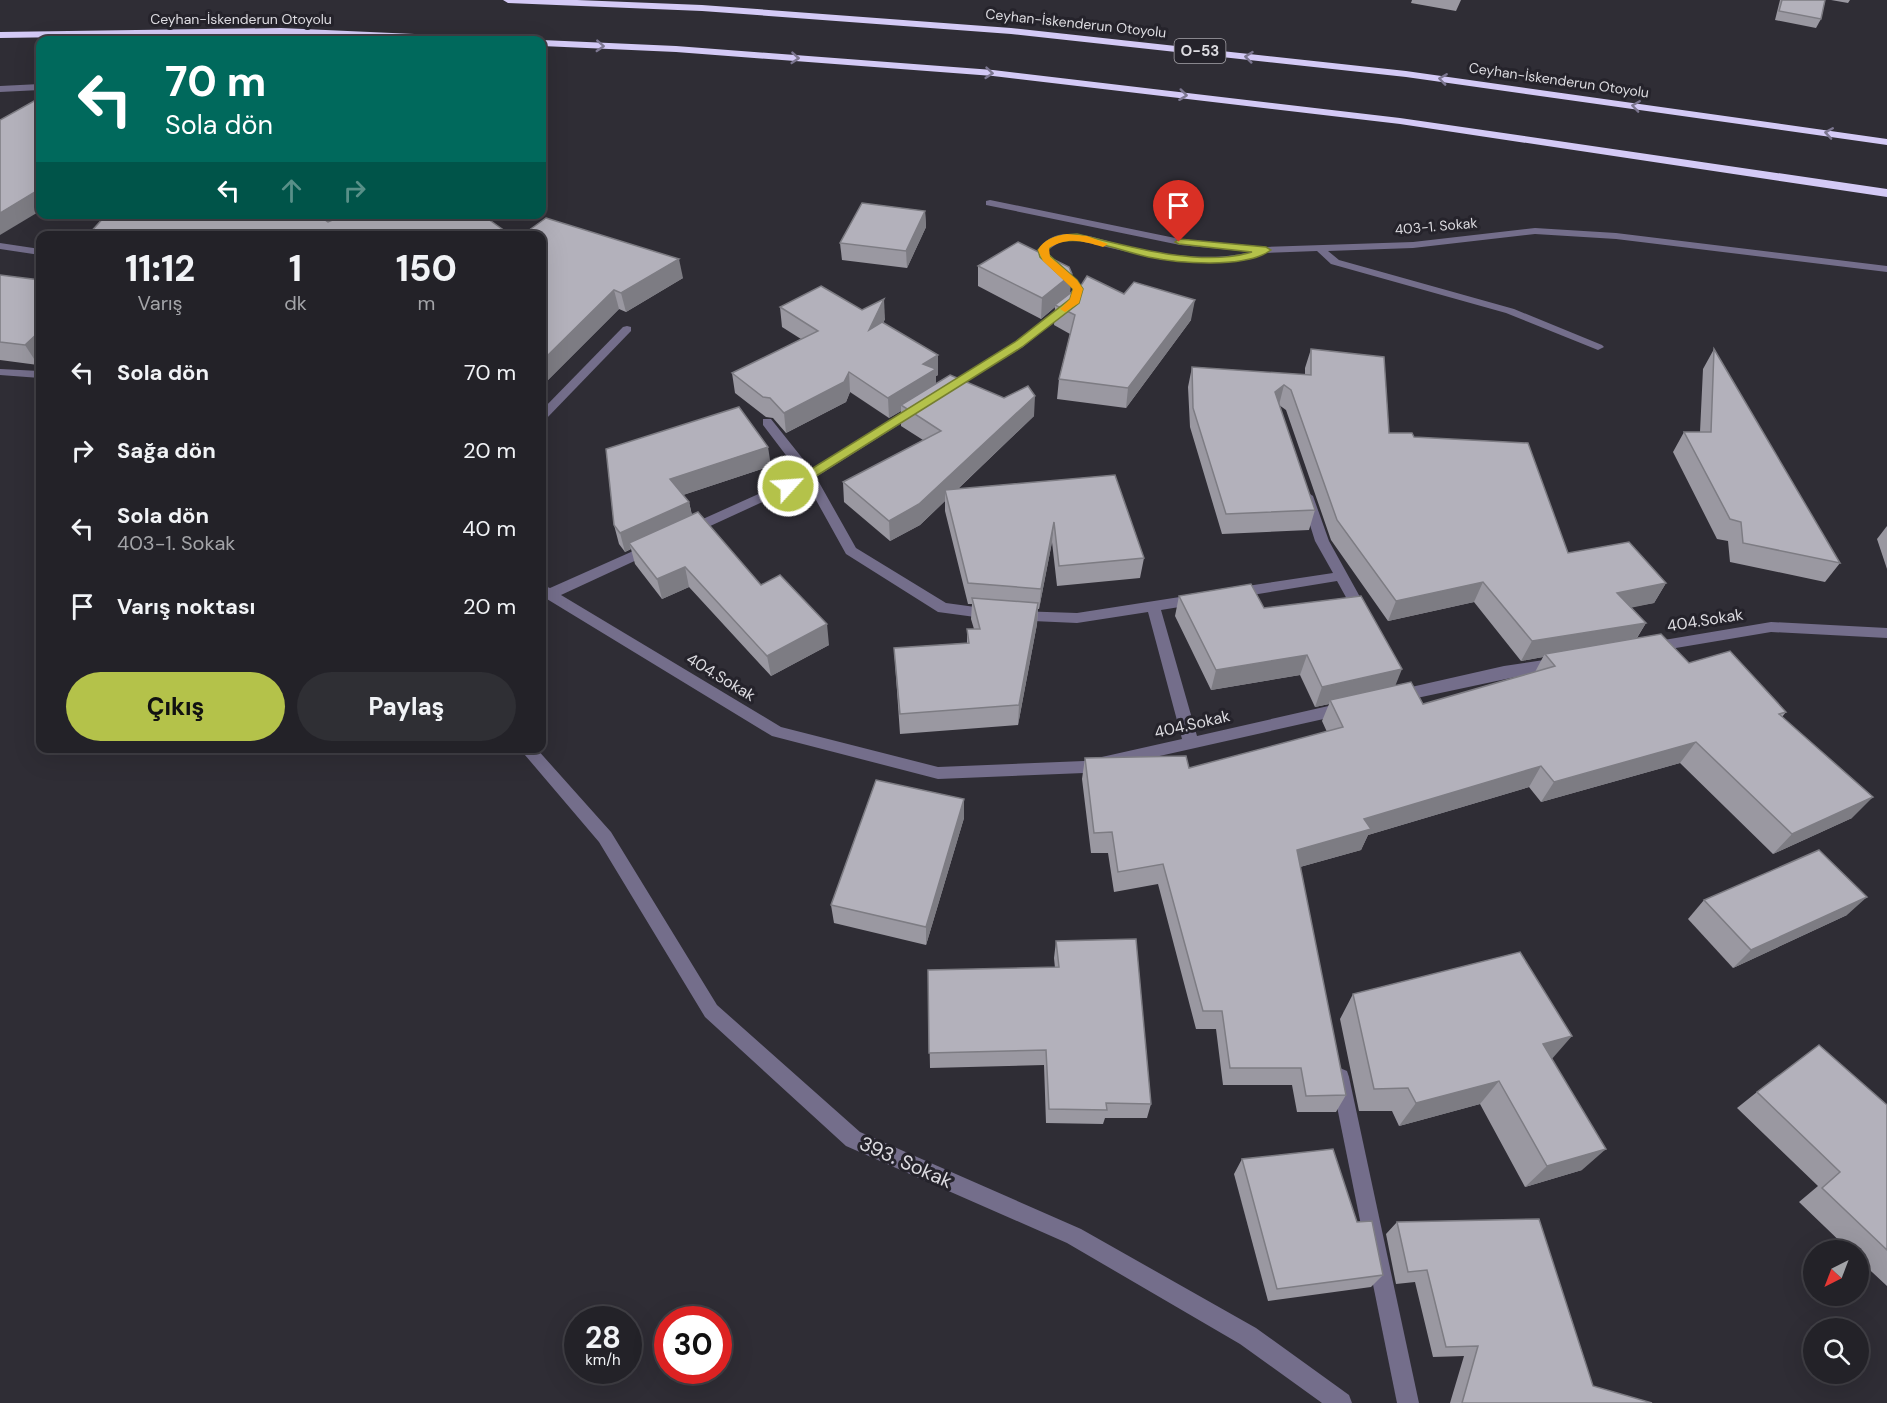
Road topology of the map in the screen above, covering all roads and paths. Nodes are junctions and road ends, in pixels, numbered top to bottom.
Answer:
1 (508, 0) edge
2 (0, 35) edge
3 (392, 36) edge
4 (546, 43) edge
5 (36, 87) edge
6 (0, 89) edge
7 (1887, 142) edge
8 (1887, 193) edge
9 (990, 203) dead end
10 (0, 246) edge
11 (1320, 248) junction
12 (1266, 250) junction
13 (36, 251) edge
14 (1887, 268) edge
15 (627, 329) dead end
16 (1598, 347) dead end
17 (0, 372) edge
18 (36, 375) edge
19 (546, 412) edge
20 (767, 422) edge
21 (809, 476) junction
22 (1304, 487) edge
23 (679, 536) edge
24 (657, 545) edge
25 (1341, 576) junction
26 (546, 593) edge
27 (546, 594) edge
28 (1153, 606) junction
29 (1368, 625) edge
30 (1887, 633) edge
31 (1632, 651) edge
32 (1573, 660) edge
33 (1384, 699) edge
34 (1361, 704) edge
35 (1191, 743) junction
36 (530, 753) edge
37 (1335, 1053) edge
38 (1341, 1403) edge
39 (1408, 1403) edge

7 -> 1 highway, Ceyhan-İskenderun Otoyolu / O-53
2 - 3 highway, Ceyhan-İskenderun Otoyolu
4 -> 8 highway
5 - 6 street
9 - 12 street, 403-1. Sokak
10 - 13 street
11 - 12 street, 403-1. Sokak
11 - 14 street, 403-1. Sokak
11 - 16 street
12 - 21 street
15 - 19 street
17 - 18 street
20 - 21 street
21 - 23 street
21 - 28 street
22 - 25 street
24 - 26 street
25 - 28 street
25 - 29 street
27 - 35 street, 404.Sokak
28 - 35 street
30 - 31 street, 404.Sokak
32 - 33 street
34 - 35 street, 404.Sokak
36 - 38 street, 393. Sokak
37 - 39 street

